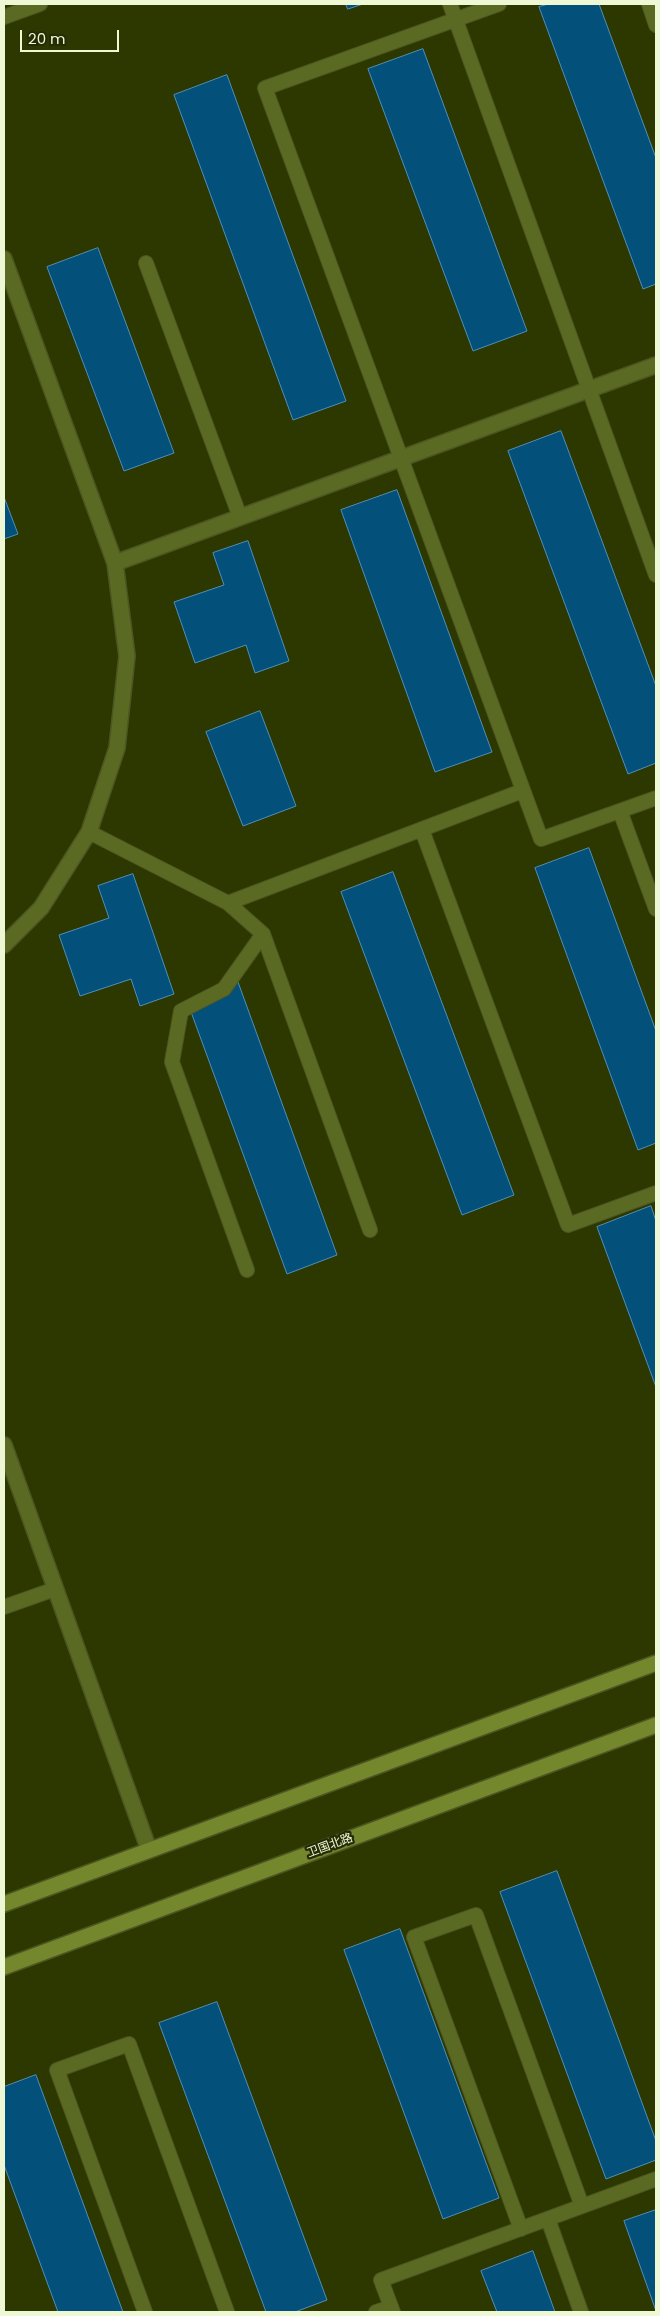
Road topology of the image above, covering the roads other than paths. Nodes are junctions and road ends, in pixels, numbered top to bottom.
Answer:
1 (40, 4) edge
2 (450, 4) edge
3 (499, 4) edge
4 (649, 4) edge
5 (4, 17) edge
6 (456, 19) junction
7 (656, 25) edge
8 (4, 259) edge
9 (146, 263) dead end
10 (656, 365) edge
11 (589, 389) junction
12 (401, 458) junction
13 (240, 518) junction
14 (115, 564) junction
15 (656, 575) edge
16 (522, 791) junction
17 (656, 798) edge
18 (620, 811) junction
19 (422, 830) junction
20 (89, 832) junction
21 (228, 903) junction
22 (656, 909) edge
23 (264, 934) junction
24 (4, 945) edge
25 (656, 1193) edge
26 (370, 1230) dead end
27 (247, 1270) dead end
28 (4, 1445) edge
29 (55, 1588) junction
30 (4, 1607) edge
31 (656, 1663) edge
32 (656, 1725) edge
33 (149, 1850) junction
34 (4, 1904) edge
35 (4, 1967) edge
36 (656, 2179) edge
37 (582, 2206) junction
38 (548, 2219) junction
39 (521, 2229) junction
40 (392, 2309) edge
41 (145, 2312) edge
42 (227, 2312) edge
43 (376, 2312) edge
44 (581, 2312) edge

1 - 5 lane
2 - 6 lane
3 - 6 lane
4 - 7 lane
6 - 11 lane
6 - 12 lane
8 - 14 street
9 - 13 lane
10 - 11 street
11 - 12 street
11 - 15 lane
12 - 13 street
12 - 16 lane
13 - 14 street
14 - 20 street
16 - 18 lane
16 - 19 lane
17 - 18 lane
18 - 22 lane
19 - 21 lane
19 - 25 lane
20 - 21 lane
20 - 24 street
21 - 23 lane
23 - 26 lane
23 - 27 lane
28 - 29 street
29 - 30 lane
29 - 33 street
31 - 33 main road
32 - 35 main road, 卫国北路
33 - 34 main road
36 - 37 lane
37 - 38 lane
37 - 39 lane
38 - 39 lane
38 - 44 lane
39 - 40 lane
40 - 43 lane
41 - 42 lane

